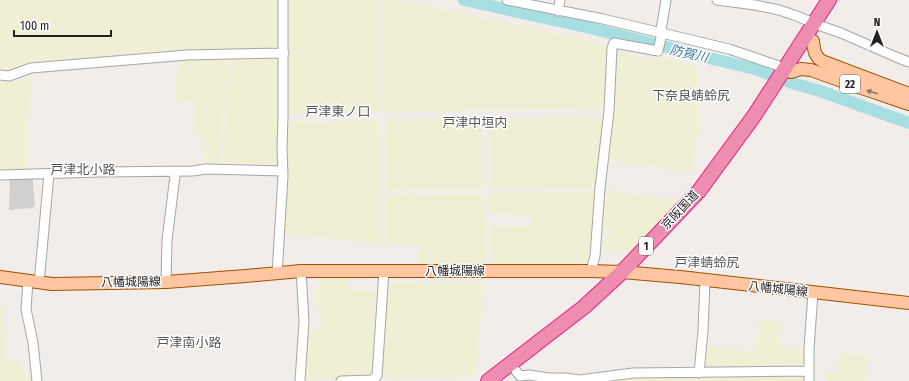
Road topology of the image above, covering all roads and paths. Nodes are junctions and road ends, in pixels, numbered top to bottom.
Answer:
1 (283, 0) edge
2 (507, 0) edge
3 (560, 0) edge
4 (666, 0) edge
5 (719, 0) edge
6 (829, 0) edge
7 (839, 0) edge
8 (558, 11) junction
9 (818, 25) junction
10 (662, 33) junction
11 (813, 41) junction
12 (284, 53) junction
13 (909, 62) edge
14 (787, 71) junction
15 (0, 75) edge
16 (909, 94) edge
17 (909, 104) edge
18 (282, 171) junction
19 (173, 172) junction
20 (49, 174) junction
21 (0, 175) edge
22 (301, 271) junction
23 (384, 271) junction
24 (591, 271) junction
25 (628, 273) junction
26 (277, 274) junction
27 (0, 277) edge
28 (705, 281) junction
29 (34, 282) junction
30 (166, 282) junction
31 (813, 293) junction
32 (909, 303) edge
33 (516, 371) junction
34 (808, 371) junction
35 (699, 373) junction
36 (580, 380) edge
37 (37, 381) edge
38 (300, 381) edge
39 (341, 381) edge
40 (488, 381) edge
41 (502, 381) edge
42 (809, 381) edge

1 - 12 street
2 - 8 street
3 - 8 street
4 - 10 street
5 - 9 street
6 - 9 highway, 京阪国道 / 1
7 - 9 highway, 京阪国道 / 1
8 - 10 street
9 - 11 highway, 京阪国道 / 1
9 - 13 street
9 - 14 highway, 京阪国道 / 1
10 - 14 street
10 - 24 street
11 - 14 highway, 京阪国道 / 1
11 - 16 main road, 22
12 - 15 street
12 - 18 street
17 -> 14 main road, 22
14 - 25 highway, 京阪国道 / 1
18 - 19 street
18 - 26 street
19 - 20 street
19 - 30 street
20 - 21 street
20 - 29 street
22 - 23 main road, 八幡城陽線
22 - 26 main road, 八幡城陽線
22 - 38 street
23 - 24 main road, 八幡城陽線
23 - 39 street
24 - 25 main road, 八幡城陽線
25 - 28 main road, 八幡城陽線
25 - 33 highway, 京阪国道 / 1
25 - 40 highway, 京阪国道 / 1
26 - 30 main road, 八幡城陽線
27 - 29 main road, 八幡城陽線
28 - 31 main road, 八幡城陽線
28 - 35 street
29 - 30 main road, 八幡城陽線
29 - 37 street
31 - 32 main road, 八幡城陽線
31 - 34 street
33 - 36 street
33 - 41 highway, 京阪国道 / 1
34 - 35 street
34 - 42 street
35 - 36 street

